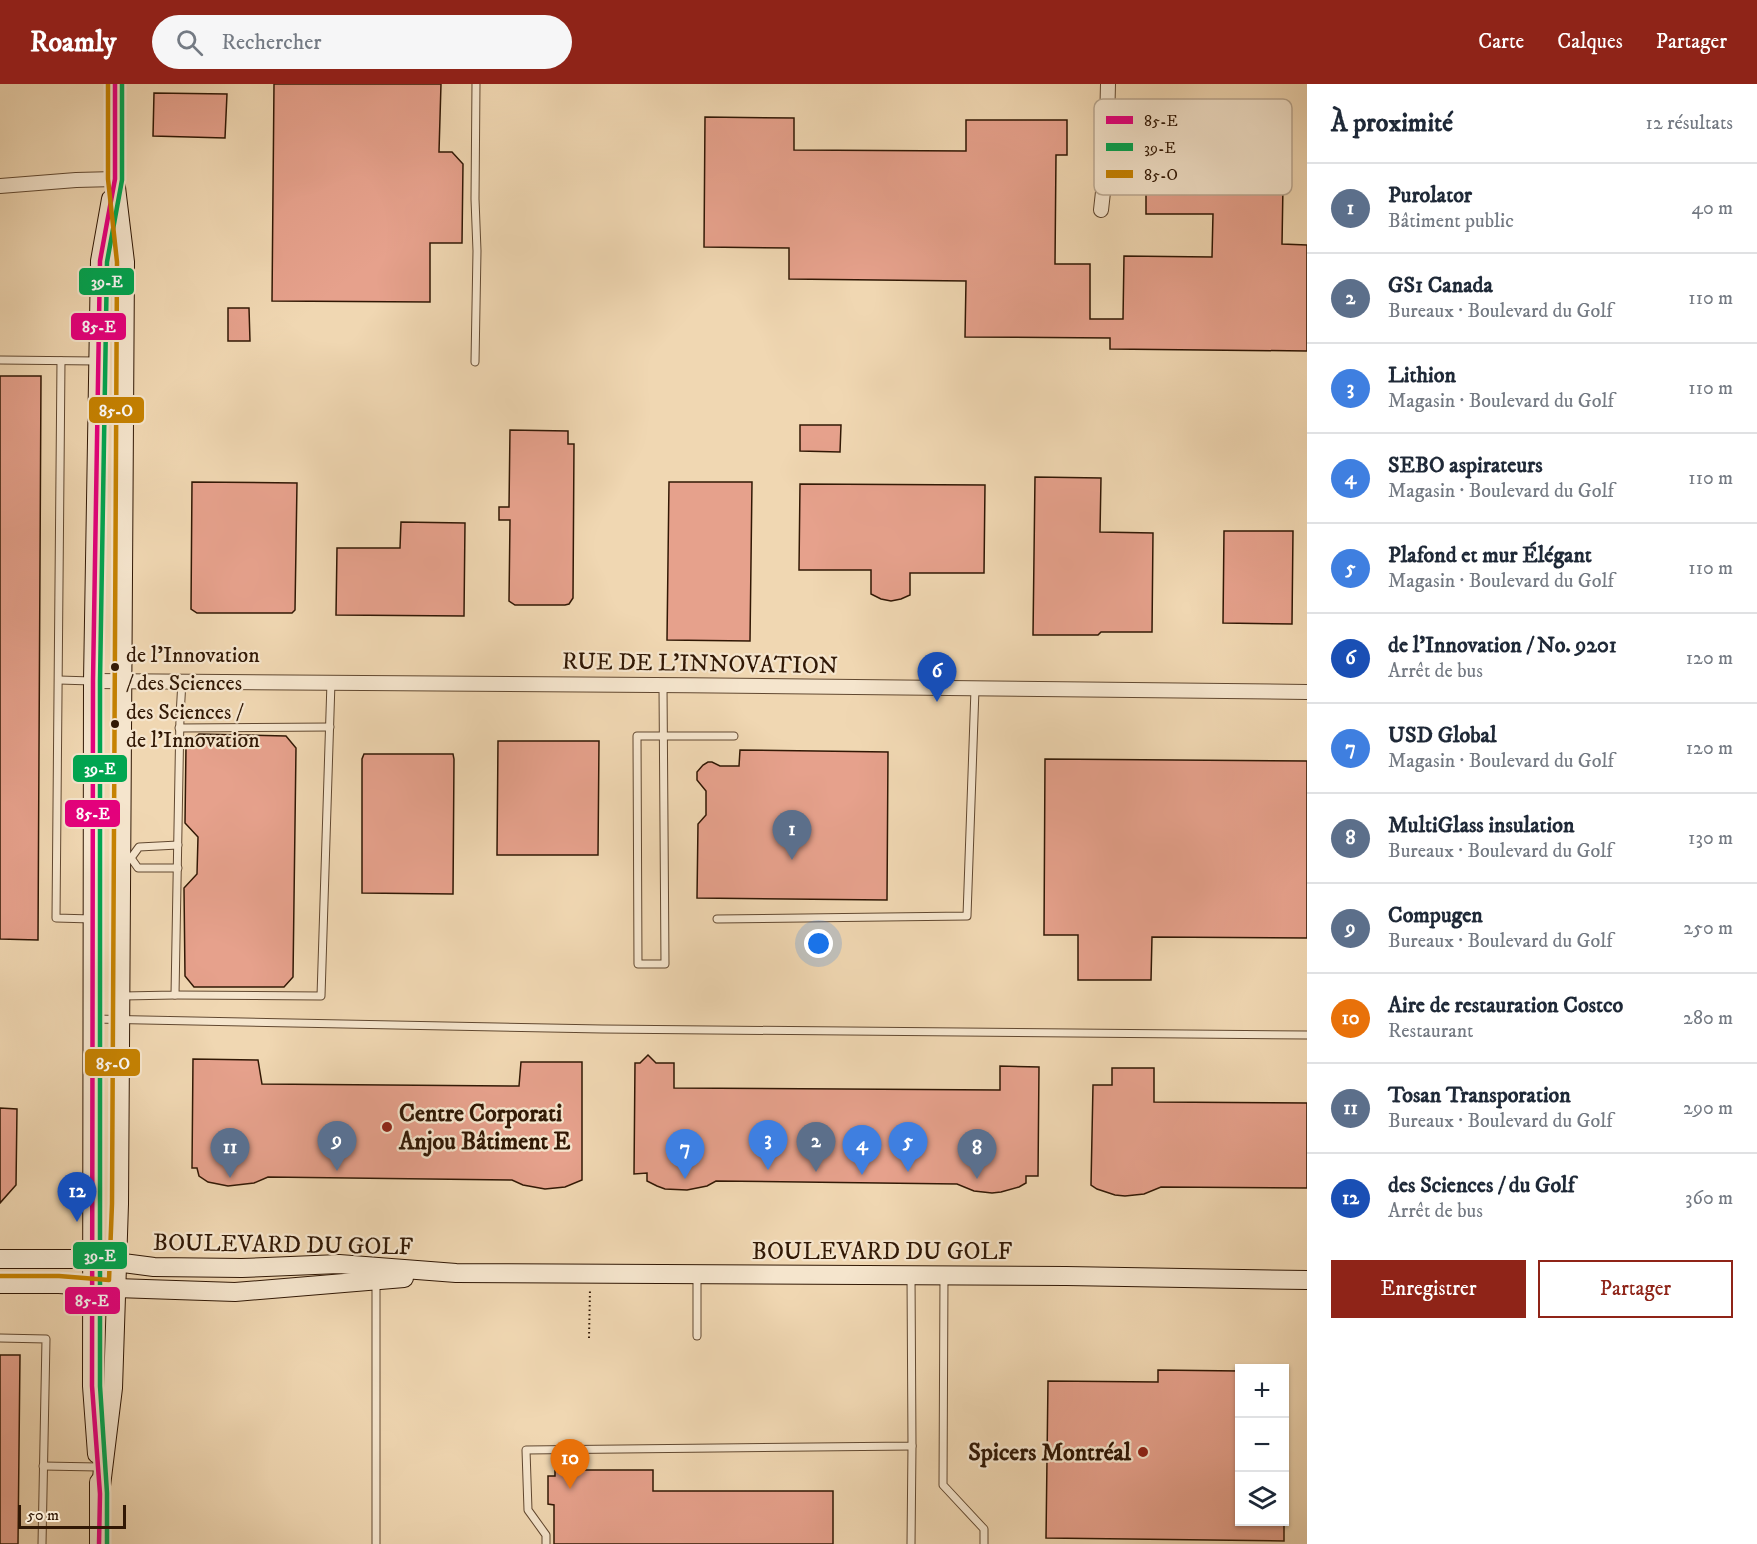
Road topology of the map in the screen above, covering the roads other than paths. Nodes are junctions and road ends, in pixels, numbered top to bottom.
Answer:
1 (115, 84) edge
2 (476, 84) edge
3 (1108, 84) edge
4 (1108, 99) edge
5 (115, 179) junction
6 (0, 186) edge
7 (1103, 195) edge
8 (1101, 210) dead end
9 (0, 360) edge
10 (61, 361) junction
11 (99, 361) junction
12 (475, 362) dead end
13 (59, 680) junction
14 (93, 681) junction
15 (123, 681) junction
16 (182, 681) junction
17 (331, 682) junction
18 (663, 686) junction
19 (975, 689) junction
20 (1307, 692) edge
21 (330, 727) junction
22 (179, 728) junction
23 (664, 736) junction
24 (734, 736) dead end
25 (178, 845) junction
26 (126, 858) junction
27 (178, 868) junction
28 (92, 919) junction
29 (717, 919) dead end
30 (120, 996) junction
31 (175, 996) junction
32 (92, 1019) junction
33 (120, 1019) junction
34 (1307, 1035) edge
35 (0, 1259) edge
36 (92, 1259) junction
37 (117, 1263) junction
38 (456, 1273) junction
39 (697, 1274) junction
40 (911, 1275) junction
41 (944, 1276) junction
42 (1307, 1280) edge
43 (376, 1281) junction
44 (0, 1284) edge
45 (92, 1286) junction
46 (116, 1288) junction
47 (697, 1336) dead end
48 (0, 1338) edge
49 (912, 1446) junction
50 (43, 1466) junction
51 (98, 1467) junction
52 (100, 1494) junction
53 (42, 1544) edge
54 (99, 1544) edge
55 (376, 1544) edge
56 (546, 1544) edge
57 (911, 1544) edge
58 (984, 1544) edge

1 - 5 street
2 - 12 lane
3 - 4 street
5 - 6 street
5 - 11 street
5 - 15 street
7 - 8 street
9 - 10 lane
10 - 11 lane
10 - 13 lane
11 - 14 street
13 - 14 lane
13 - 28 lane
14 - 15 street, RUE DE L'INNOVATION
14 - 28 street
15 - 16 street, RUE DE L'INNOVATION
15 - 26 street
16 - 17 street, RUE DE L'INNOVATION
16 - 22 lane
17 - 18 street, RUE DE L'INNOVATION
17 - 21 lane
18 - 19 street, RUE DE L'INNOVATION
18 - 23 lane
19 - 20 street, RUE DE L'INNOVATION
19 - 29 lane
21 - 22 lane
21 - 31 lane
22 - 25 lane
23 - 23 lane
23 - 24 lane
25 - 26 lane
25 - 27 lane
26 - 27 lane
26 - 30 street
27 - 31 lane
28 - 32 street
30 - 31 lane
30 - 33 street
32 - 33 lane
32 - 36 street
33 - 34 lane
33 - 37 street
35 - 36 street, BOULEVARD DU GOLF
36 - 37 street, BOULEVARD DU GOLF
36 - 45 street
37 - 38 street, BOULEVARD DU GOLF
37 - 46 street
38 - 39 street, BOULEVARD DU GOLF
38 - 43 street, BOULEVARD DU GOLF
39 - 40 street, BOULEVARD DU GOLF
39 - 47 lane
40 - 41 street, BOULEVARD DU GOLF
40 - 49 lane
41 - 42 street, BOULEVARD DU GOLF
41 - 58 lane
43 - 46 street, BOULEVARD DU GOLF
43 - 55 lane
44 - 45 street, BOULEVARD DU GOLF
45 - 46 street, BOULEVARD DU GOLF
45 - 51 street
46 - 52 street
48 - 50 lane
49 - 56 lane
49 - 57 lane
50 - 51 lane
50 - 53 lane
51 - 52 street
52 - 54 street

